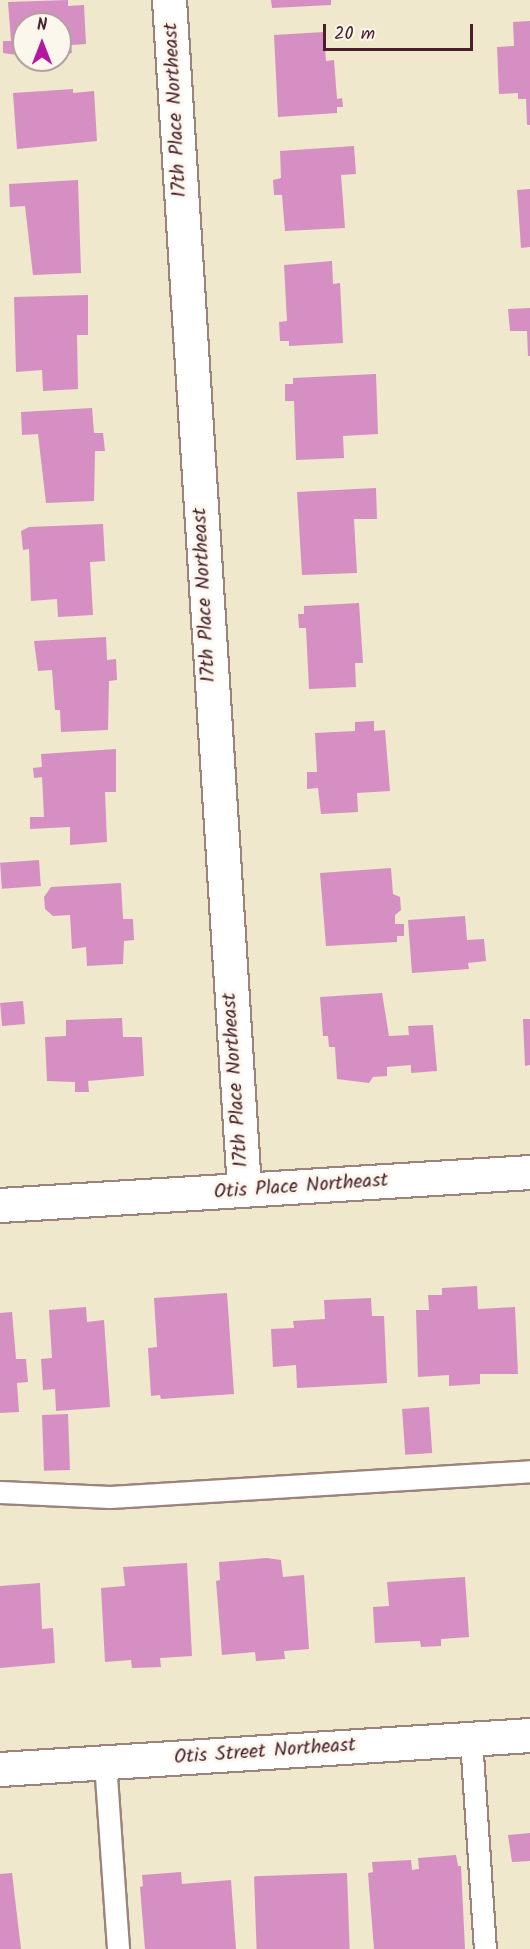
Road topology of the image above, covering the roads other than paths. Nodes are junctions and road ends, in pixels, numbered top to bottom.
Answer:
1 (169, 0) edge
2 (530, 1172) edge
3 (244, 1190) junction
4 (0, 1204) edge
5 (530, 1471) edge
6 (0, 1492) edge
7 (530, 1735) edge
8 (471, 1739) junction
9 (105, 1762) junction
10 (0, 1769) edge
11 (118, 1949) edge
12 (484, 1949) edge

1 - 3 street, 17th Place Northeast
2 - 3 street, Otis Place Northeast
3 - 4 street, Otis Place Northeast
5 - 6 lane
7 - 8 street, Otis Street Northeast
8 - 9 street, Otis Street Northeast
8 - 12 lane
9 - 10 street, Otis Street Northeast
9 - 11 lane

